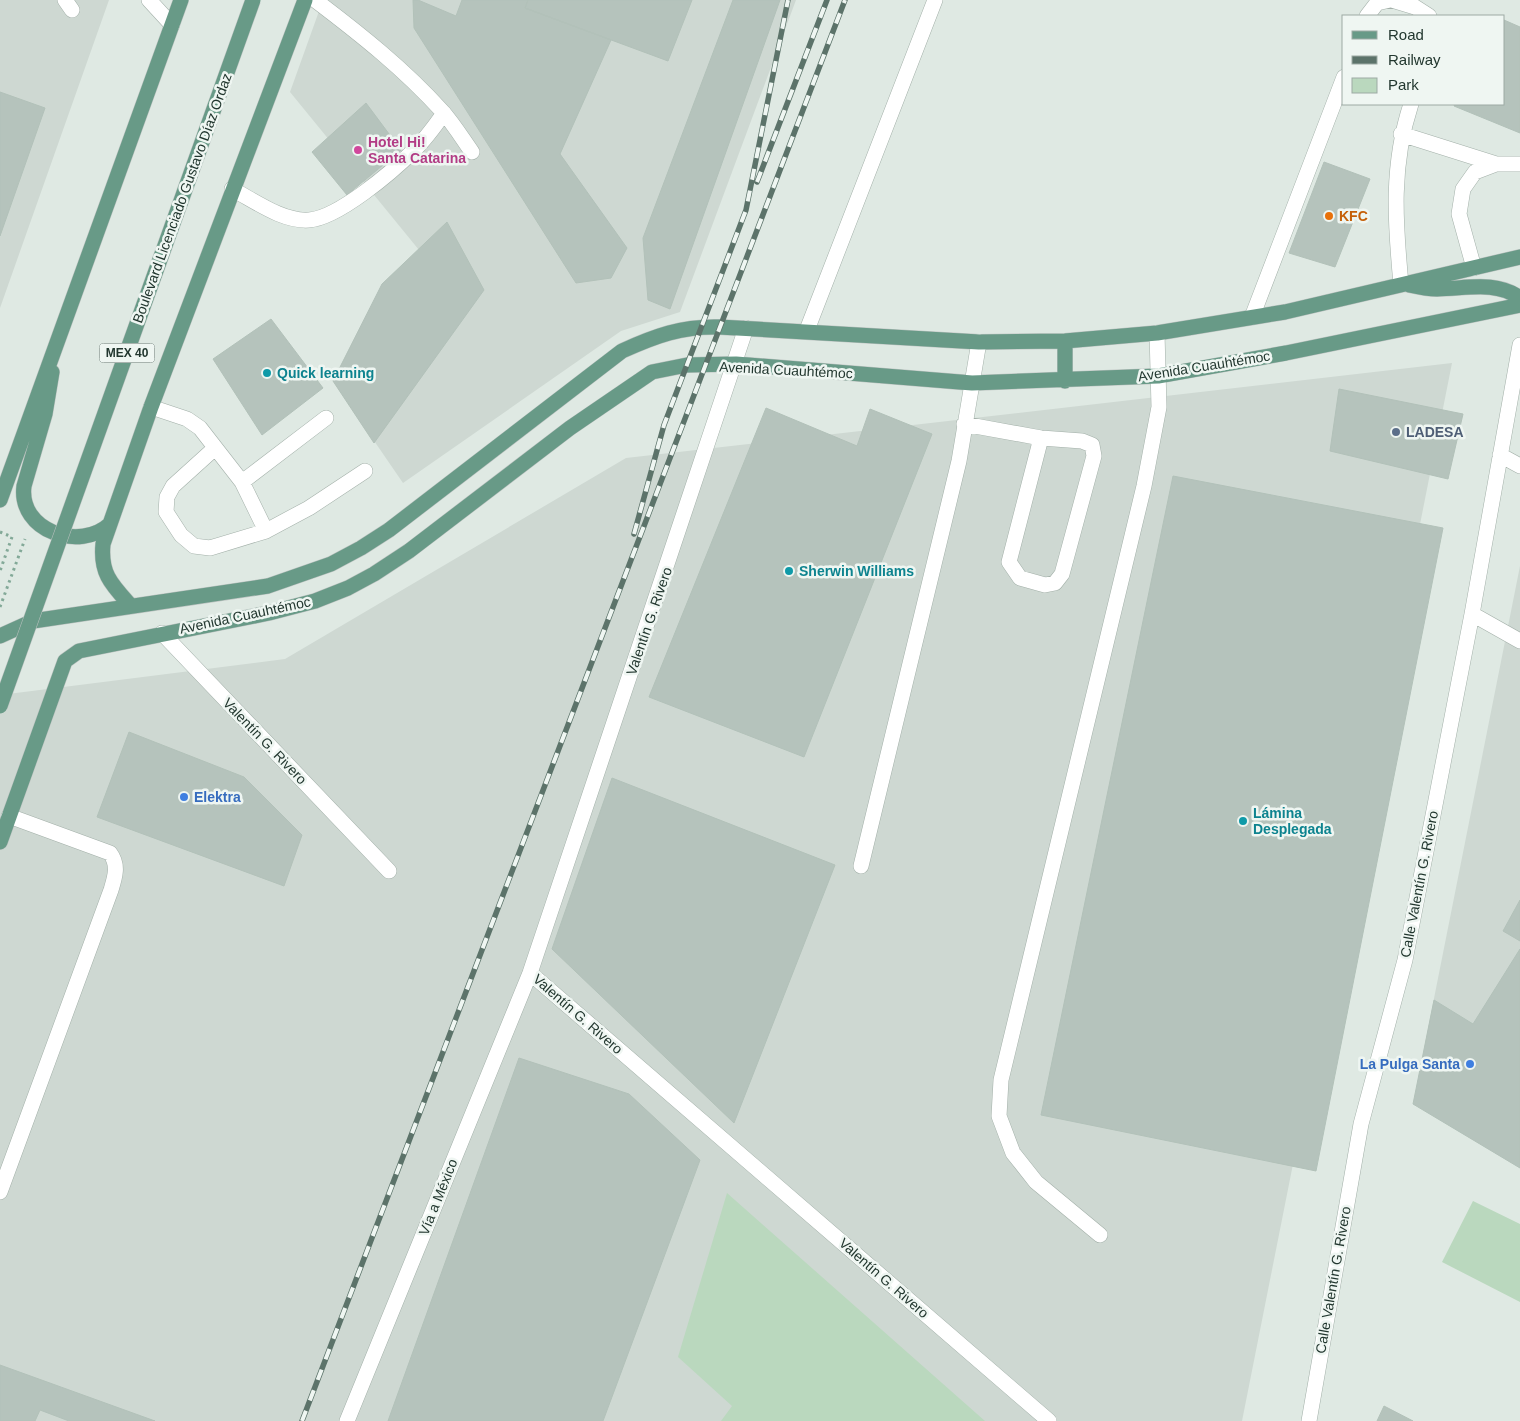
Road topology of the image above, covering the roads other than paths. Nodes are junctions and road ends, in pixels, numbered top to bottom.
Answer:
1 (150, 0) edge
2 (181, 0) edge
3 (253, 0) edge
4 (304, 0) edge
5 (315, 0) edge
6 (935, 0) edge
7 (1391, 0) edge
8 (1368, 15) edge
9 (1427, 15) edge
10 (172, 25) junction
11 (1342, 82) edge
12 (1410, 105) edge
13 (444, 113) junction
14 (1401, 134) junction
15 (472, 152) dead end
16 (1496, 164) junction
17 (1520, 164) edge
18 (232, 189) junction
19 (1520, 257) edge
20 (1474, 268) junction
21 (1401, 284) junction
22 (1520, 298) edge
23 (1520, 304) edge
24 (1252, 317) junction
25 (746, 328) junction
26 (807, 330) junction
27 (1157, 333) junction
28 (1064, 341) junction
29 (979, 342) junction
30 (1520, 345) edge
31 (55, 346) junction
32 (736, 364) junction
33 (1158, 376) junction
34 (1065, 381) junction
35 (972, 383) junction
36 (151, 407) junction
37 (326, 418) dead end
38 (964, 424) junction
39 (1041, 438) junction
40 (215, 448) junction
41 (1500, 455) junction
42 (1520, 466) edge
43 (365, 472) dead end
44 (242, 482) junction
45 (0, 500) edge
46 (110, 524) junction
47 (266, 530) junction
48 (131, 606) junction
49 (1472, 614) junction
50 (162, 632) junction
51 (0, 636) edge
52 (1520, 641) edge
53 (0, 706) edge
54 (9, 816) junction
55 (0, 842) edge
56 (862, 866) dead end
57 (389, 871) dead end
58 (530, 973) junction
59 (0, 1192) edge
60 (1100, 1235) dead end
61 (347, 1421) edge
62 (1049, 1421) edge
63 (1308, 1421) edge

1 - 10 street
2 - 10 main road
3 - 53 main road, Boulevard Licenciado Gustavo Díaz Ordaz / MEX 40, bridge
4 - 18 main road
5 - 13 street
6 - 26 street
7 - 8 street
7 - 9 street
10 - 31 main road
11 - 24 street
12 - 14 street
13 - 15 street
13 - 18 street
14 - 16 street
14 - 21 street
16 - 17 street
16 - 20 street
18 - 36 main road
19 - 20 main road, Avenida Cuauhtémoc
20 - 21 main road, Avenida Cuauhtémoc
21 - 22 main road
21 - 24 main road, Avenida Cuauhtémoc
23 - 33 main road, Avenida Cuauhtémoc
24 - 27 main road, Avenida Cuauhtémoc
25 - 26 main road, Avenida Cuauhtémoc
25 - 32 street, Valentín G. Rivero
25 - 48 main road, Avenida Cuauhtémoc
26 - 29 main road, Avenida Cuauhtémoc
27 - 28 main road, Avenida Cuauhtémoc
27 - 33 street
28 - 29 main road, Avenida Cuauhtémoc
28 - 34 main road
29 - 35 street
30 - 41 street, Calle Valentín G. Rivero
31 - 45 main road
31 - 46 main road
32 - 35 main road, Avenida Cuauhtémoc
32 - 50 main road, Avenida Cuauhtémoc
32 - 58 street, Valentín G. Rivero
33 - 34 main road, Avenida Cuauhtémoc
33 - 60 street
34 - 35 main road, Avenida Cuauhtémoc
35 - 38 street
36 - 40 street
36 - 46 main road
37 - 44 street
38 - 39 street
38 - 56 street
39 - 39 street
40 - 44 street
40 - 47 street
41 - 42 street
41 - 49 street, Calle Valentín G. Rivero
43 - 47 street
44 - 47 street
46 - 48 main road
48 - 51 main road, Avenida Cuauhtémoc
49 - 52 street
49 - 63 street, Calle Valentín G. Rivero
50 - 54 main road, Avenida Cuauhtémoc
50 - 57 street, Valentín G. Rivero
54 - 55 main road
54 - 59 street
58 - 61 street, Vía a México
58 - 62 street, Valentín G. Rivero

